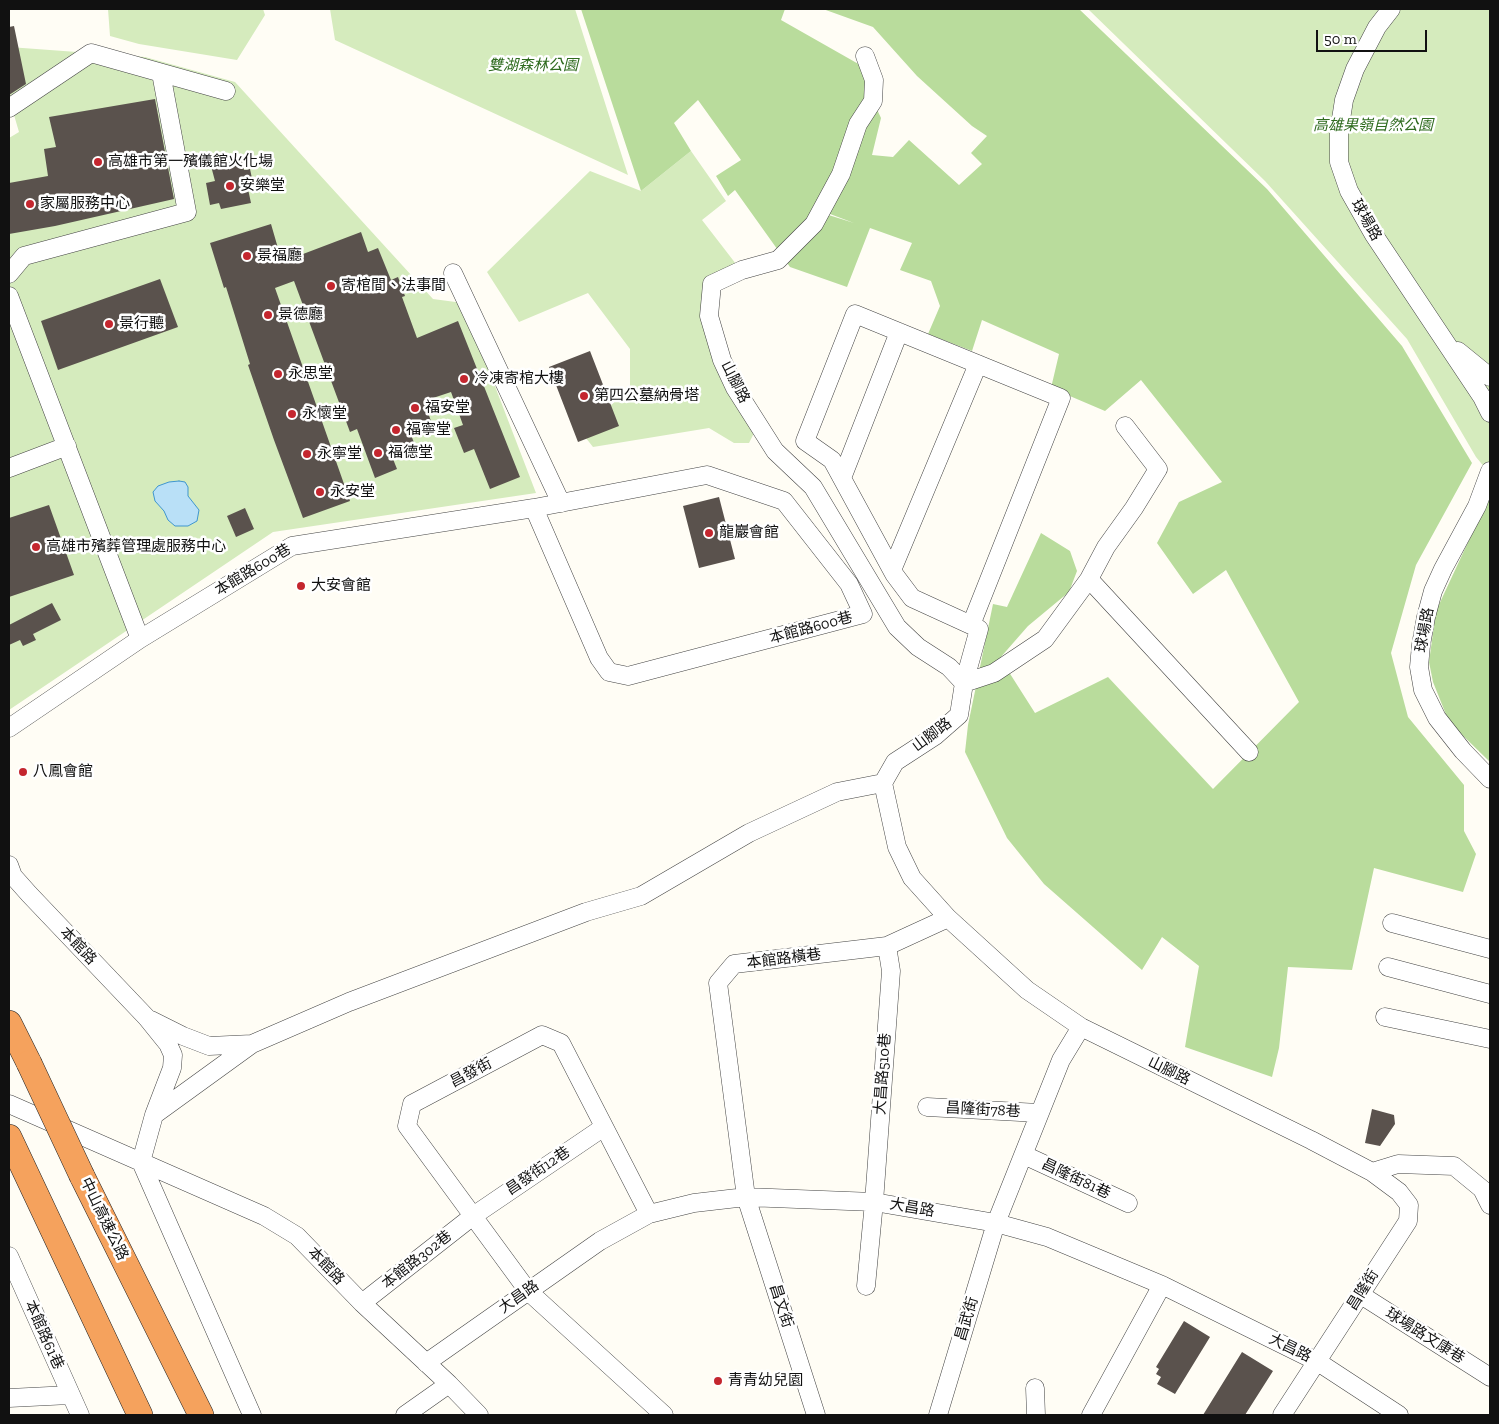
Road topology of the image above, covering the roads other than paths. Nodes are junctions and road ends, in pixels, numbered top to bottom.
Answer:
1 (1391, 9) edge
2 (865, 56) dead end
3 (161, 73) junction
4 (226, 91) dead end
5 (9, 108) edge
6 (453, 273) dead end
7 (9, 274) edge
8 (9, 296) edge
9 (899, 332) junction
10 (1443, 339) junction
11 (978, 364) junction
12 (1490, 377) edge
13 (1490, 412) edge
14 (1125, 426) dead end
15 (67, 446) junction
16 (9, 468) edge
17 (1490, 471) edge
18 (842, 478) junction
19 (561, 503) junction
20 (534, 508) junction
21 (892, 570) junction
22 (1089, 579) junction
23 (971, 625) junction
24 (140, 639) junction
25 (964, 683) junction
26 (9, 728) edge
27 (1248, 752) dead end
28 (1490, 779) edge
29 (883, 783) junction
30 (9, 865) edge
31 (948, 918) junction
32 (1392, 923) dead end
33 (888, 946) junction
34 (1490, 949) edge
35 (1388, 967) dead end
36 (1490, 994) edge
37 (1385, 1017) dead end
38 (147, 1018) junction
39 (9, 1022) edge
40 (1081, 1027) junction
41 (1490, 1041) edge
42 (252, 1044) junction
43 (9, 1104) edge
44 (927, 1107) dead end
45 (1039, 1113) junction
46 (154, 1115) junction
47 (604, 1126) junction
48 (10, 1140) edge
49 (1024, 1155) junction
50 (141, 1162) junction
51 (1372, 1172) junction
52 (1486, 1186) edge
53 (746, 1197) junction
54 (874, 1202) junction
55 (1128, 1203) dead end
56 (1490, 1205) edge
57 (650, 1214) junction
58 (473, 1216) junction
59 (996, 1223) junction
60 (9, 1256) edge
61 (1162, 1285) junction
62 (866, 1286) dead end
63 (528, 1291) junction
64 (1361, 1295) junction
65 (362, 1303) junction
66 (1318, 1362) junction
67 (426, 1363) junction
68 (1490, 1377) edge
69 (448, 1384) junction
70 (1035, 1388) dead end
71 (70, 1395) junction
72 (9, 1398) edge
73 (80, 1415) edge
74 (140, 1415) edge
75 (201, 1415) edge
76 (252, 1415) edge
77 (405, 1415) edge
78 (479, 1415) edge
79 (664, 1415) edge
80 (816, 1415) edge
81 (938, 1415) edge
82 (1036, 1415) edge
83 (1091, 1415) edge
84 (1282, 1415) edge
85 (1399, 1415) edge

1 - 10 street, 球場路
2 - 25 street, 山腳路
3 - 4 street
3 - 5 street
3 - 7 street
6 - 19 street
8 - 15 street
9 - 11 street
9 - 18 street
9 - 18 street
10 - 12 street
10 - 13 street, 球場路
11 - 21 street
11 - 23 street
14 - 22 street
15 - 16 street
15 - 24 street
17 - 28 street, 球場路
18 - 21 street
19 - 20 street, 本館路600巷
19 - 20 street, 本館路600巷
20 - 24 street, 本館路600巷
21 - 23 street
22 - 25 street
22 - 27 street
23 - 25 street
24 - 26 street, 本館路600巷
25 - 29 street, 山腳路
29 - 31 street, 山腳路
29 - 42 street
30 - 38 street, 本館路
31 - 33 street, 本館路橫巷
31 - 40 street, 山腳路
32 - 34 street
33 - 53 street, 本館路橫巷
33 - 54 street, 大昌路510巷
35 - 36 street
37 - 41 street
38 - 42 street
38 - 46 street, 本館路
39 - 75 highway, 中山高速公路, bridge
40 - 45 street
40 - 51 street, 山腳路
42 - 46 street
43 - 50 street, 本館路
44 - 45 street, 昌隆街78巷
45 - 49 street
46 - 50 street, 本館路
47 - 57 street, 昌發街
47 - 58 street, 昌發街12巷
47 - 58 street, 昌發街
48 - 74 highway
49 - 55 street, 昌隆街81巷
49 - 59 street
50 - 65 street, 本館路
50 - 76 street
51 - 52 street
51 - 64 street, 昌隆街
52 - 56 street
53 - 54 street, 大昌路
53 - 57 street, 大昌路
53 - 80 street, 昌文街
54 - 59 street, 大昌路
54 - 62 street, 大昌路510巷
57 - 63 street, 大昌路
58 - 63 street, 昌發街
58 - 65 street, 本館路302巷
59 - 61 street, 大昌路
59 - 81 street, 昌武街
60 - 71 street, 本館路61巷
61 - 66 street, 大昌路
61 - 83 street
63 - 67 street, 大昌路
63 - 79 street
64 - 66 street, 昌隆街
64 - 68 street, 球場路文康巷
65 - 67 street, 本館路
66 - 84 street, 昌隆街
66 - 85 street, 大昌路
67 - 69 street, 本館路
69 - 77 street
69 - 78 street, 本館路
70 - 82 street
71 - 72 street
71 - 73 street, 本館路61巷

